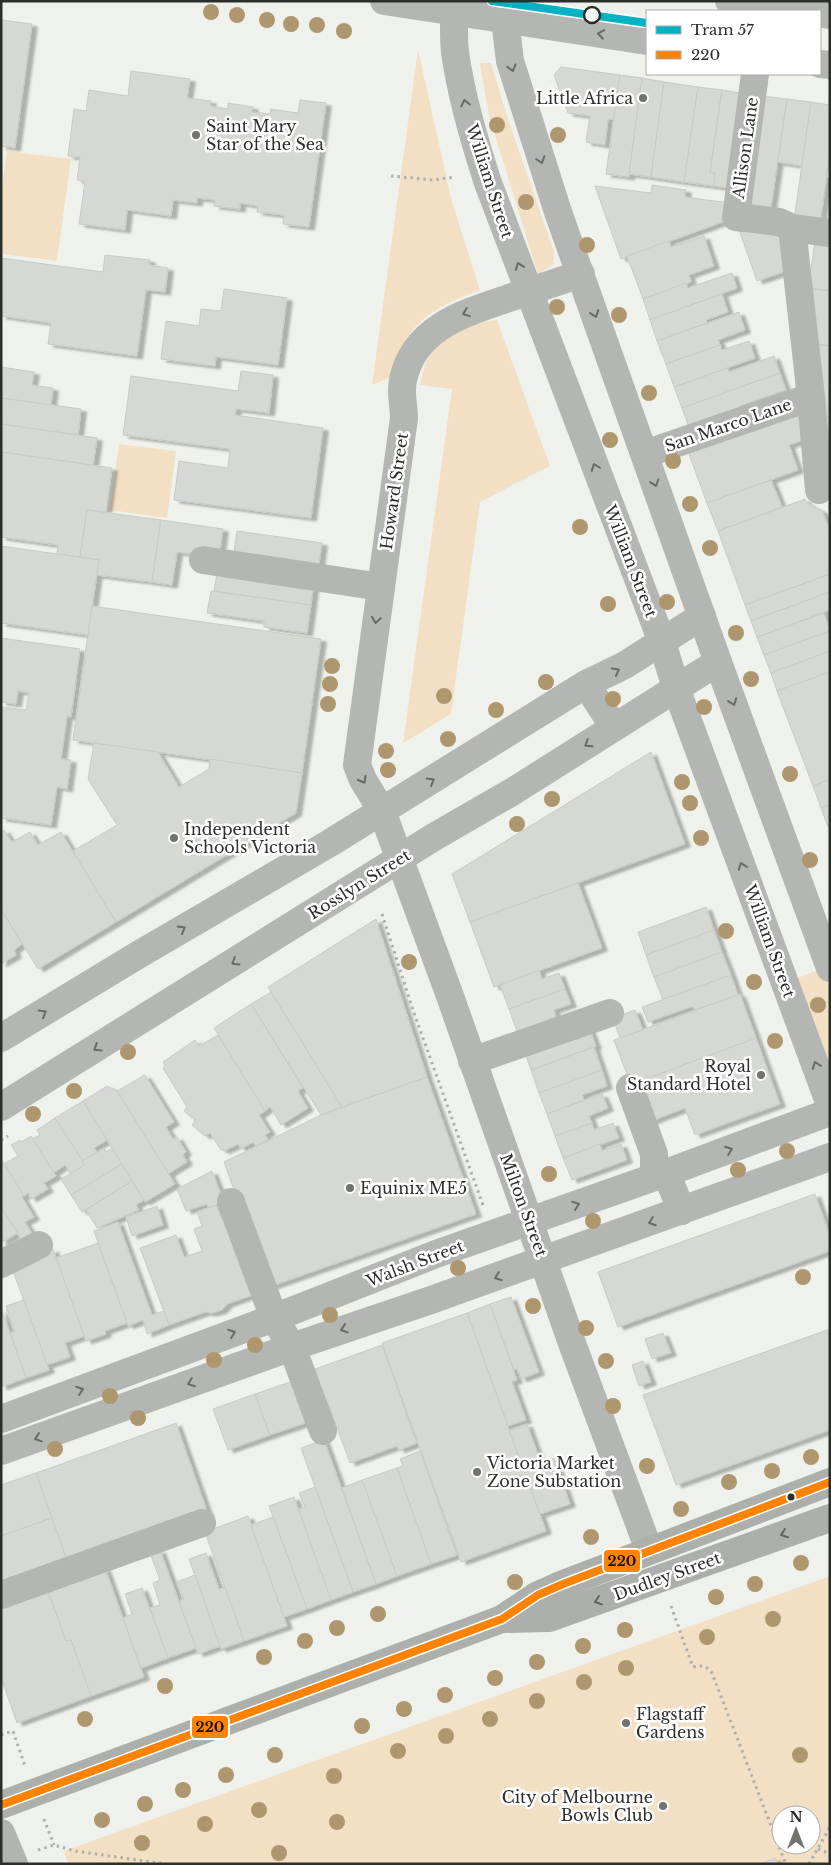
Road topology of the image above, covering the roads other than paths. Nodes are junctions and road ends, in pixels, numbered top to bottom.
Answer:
1 (384, 1) edge
2 (729, 1) edge
3 (454, 7) edge
4 (506, 10) edge
5 (796, 10) edge
6 (646, 41) edge
7 (755, 75) edge
8 (792, 228) junction
9 (830, 233) edge
10 (581, 274) junction
11 (528, 292) junction
12 (811, 397) junction
13 (645, 454) junction
14 (819, 490) dead end
15 (203, 560) dead end
16 (381, 587) junction
17 (702, 616) junction
18 (662, 642) junction
19 (718, 662) junction
20 (586, 684) junction
21 (676, 688) junction
22 (614, 727) junction
23 (382, 810) junction
24 (400, 859) junction
25 (830, 968) edge
26 (610, 1013) dead end
27 (1, 1038) edge
28 (472, 1061) junction
29 (630, 1088) dead end
30 (4, 1100) edge
31 (830, 1105) edge
32 (830, 1112) edge
33 (760, 1139) junction
34 (830, 1157) edge
35 (666, 1173) junction
36 (775, 1176) junction
37 (231, 1202) dead end
38 (682, 1211) junction
39 (530, 1221) junction
40 (39, 1245) dead end
41 (544, 1260) junction
42 (1, 1264) edge
43 (274, 1318) junction
44 (292, 1347) junction
45 (1, 1419) edge
46 (323, 1431) dead end
47 (1, 1451) edge
48 (830, 1482) edge
49 (830, 1518) edge
50 (202, 1523) dead end
51 (649, 1550) junction
52 (1, 1595) edge
53 (502, 1619) junction
54 (1, 1805) edge
55 (1, 1833) edge
56 (13, 1862) edge

1 - 3 street
2 - 5 street
3 - 4 street
11 -> 3 street, William Street
6 -> 4 street
4 -> 10 street
7 - 8 street, Allison Lane
8 - 9 street, Allison Lane
8 - 12 street, San Marco Lane
10 - 11 street, Howard Street
10 -> 13 street
11 -> 16 street, Howard Street
18 -> 11 street, William Street
12 - 13 street, San Marco Lane
12 - 14 street, San Marco Lane
13 -> 17 street
15 - 16 street
16 -> 23 street, Howard Street
17 - 18 street
17 - 19 street
20 -> 18 street
18 - 21 street, William Street
19 - 21 street, Rosslyn Street
19 -> 25 street
20 - 22 street
23 -> 20 street
21 - 22 street, Rosslyn Street
31 -> 21 street, William Street
22 -> 24 street, Rosslyn Street
23 - 24 street, Howard Street
27 -> 23 street
24 - 28 street, Milton Street
24 -> 30 street, Rosslyn Street
26 - 28 street
28 - 39 street, Milton Street
29 - 35 street
32 - 33 street, Walsh Street
35 -> 33 street, Walsh Street
33 - 36 street
34 - 36 street
35 - 38 street
39 -> 35 street, Walsh Street
36 - 38 street
37 - 43 street
38 -> 41 street
39 - 41 street, Milton Street
39 - 43 street, Walsh Street
40 - 42 street
41 -> 44 street
41 - 51 street, Milton Street
43 - 44 street
45 -> 43 street, Walsh Street
44 - 46 street
44 -> 47 street
48 - 51 main road, Dudley Street
49 -> 53 main road, Dudley Street
50 - 52 street
51 - 53 main road, Dudley Street
53 - 54 main road, Dudley Street
55 - 56 highway

